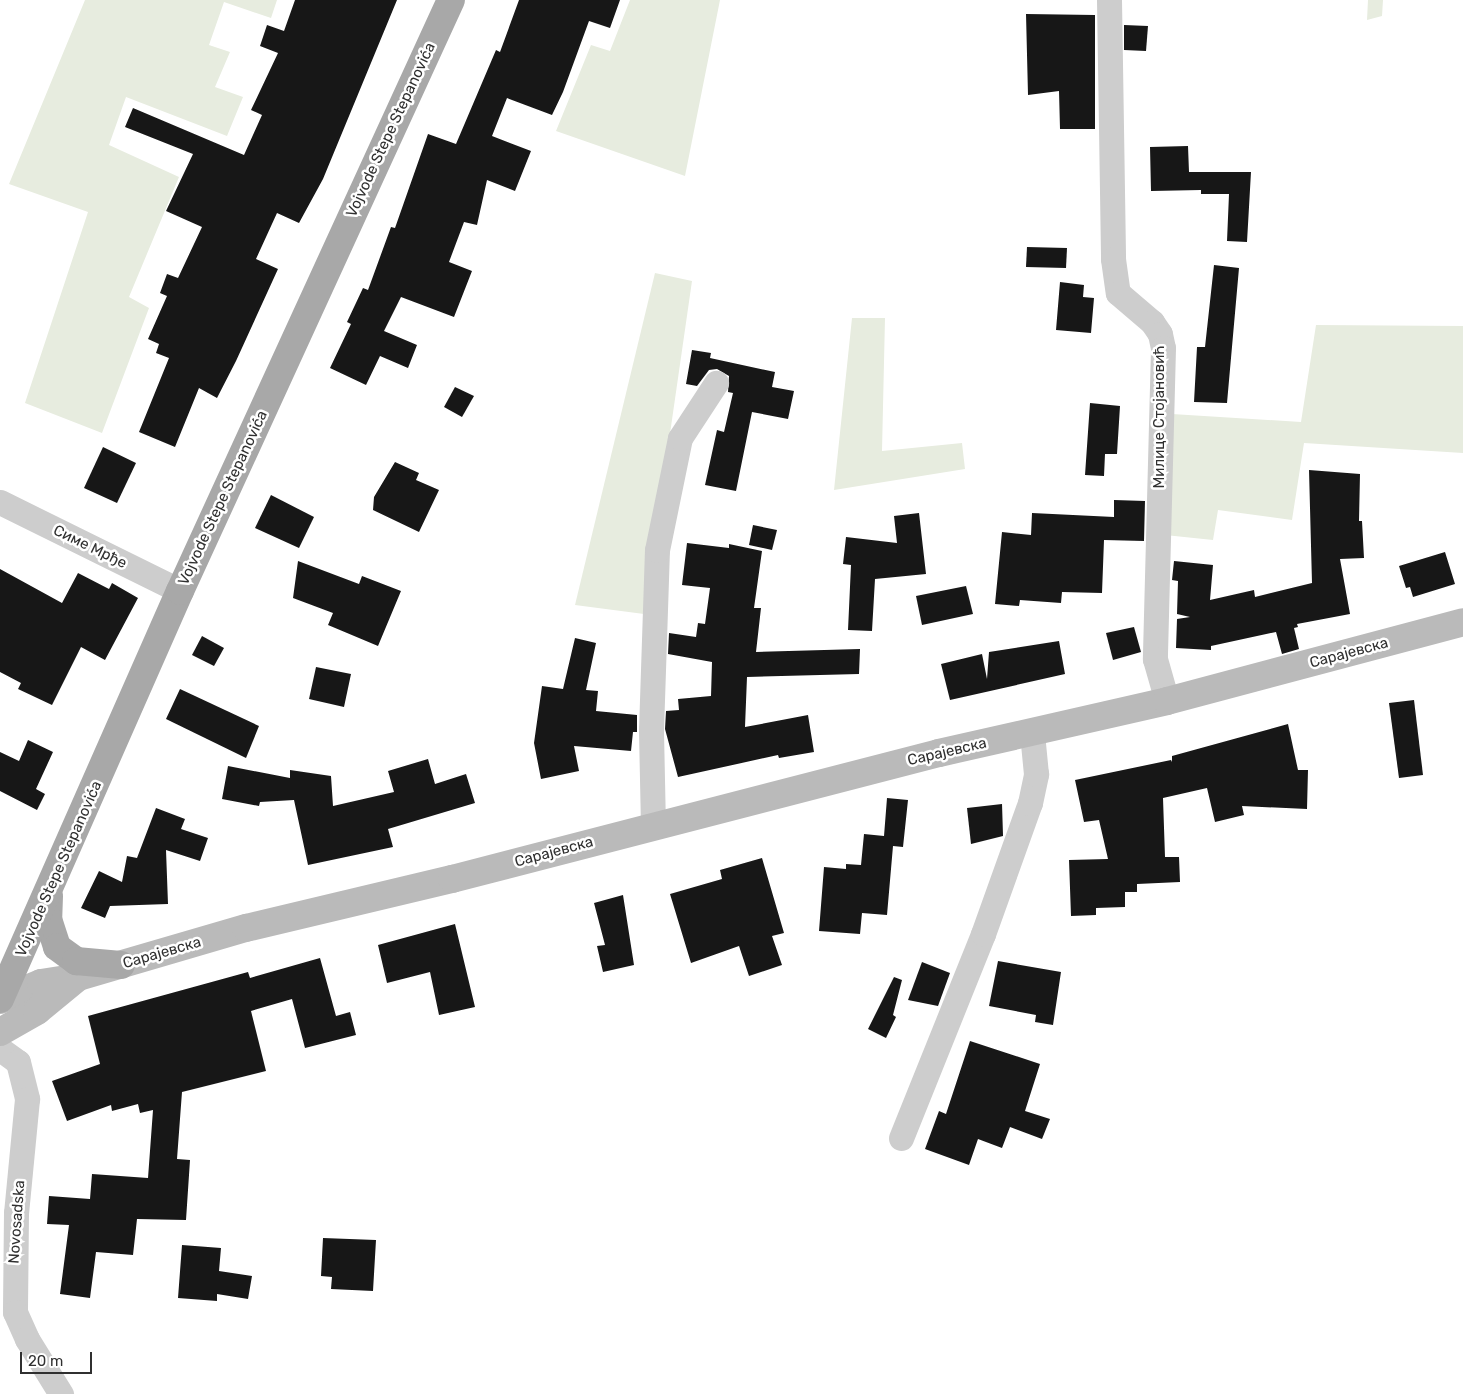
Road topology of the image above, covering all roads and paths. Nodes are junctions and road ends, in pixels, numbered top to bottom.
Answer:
1 (451, 0) edge
2 (1109, 0) edge
3 (716, 383) dead end
4 (0, 502) edge
5 (180, 591) junction
6 (1463, 622) edge
7 (1167, 702) junction
8 (1032, 733) junction
9 (653, 827) junction
10 (49, 891) junction
11 (8, 964) edge
12 (120, 965) junction
13 (78, 977) junction
14 (0, 999) edge
15 (0, 1032) edge
16 (0, 1049) edge
17 (901, 1138) dead end
18 (61, 1394) edge

1 - 5 main road, Vojvode Stepe Stepanovića
2 - 7 street, Милице Стојановић
3 - 9 street
4 - 5 street, Симе Мрђе
5 - 10 main road, Vojvode Stepe Stepanovića
6 - 7 main road, Сарајевска
7 - 8 main road, Сарајевска
8 - 9 main road, Сарајевска
8 - 17 street
9 - 12 main road, Сарајевска
10 - 11 main road, Vojvode Stepe Stepanovića
10 - 12 main road
11 - 14 main road, Vojvode Stepe Stepanovića
12 - 13 main road, Сарајевска
13 - 14 main road, Сарајевска
13 - 15 main road
16 - 18 street, Novosadska

